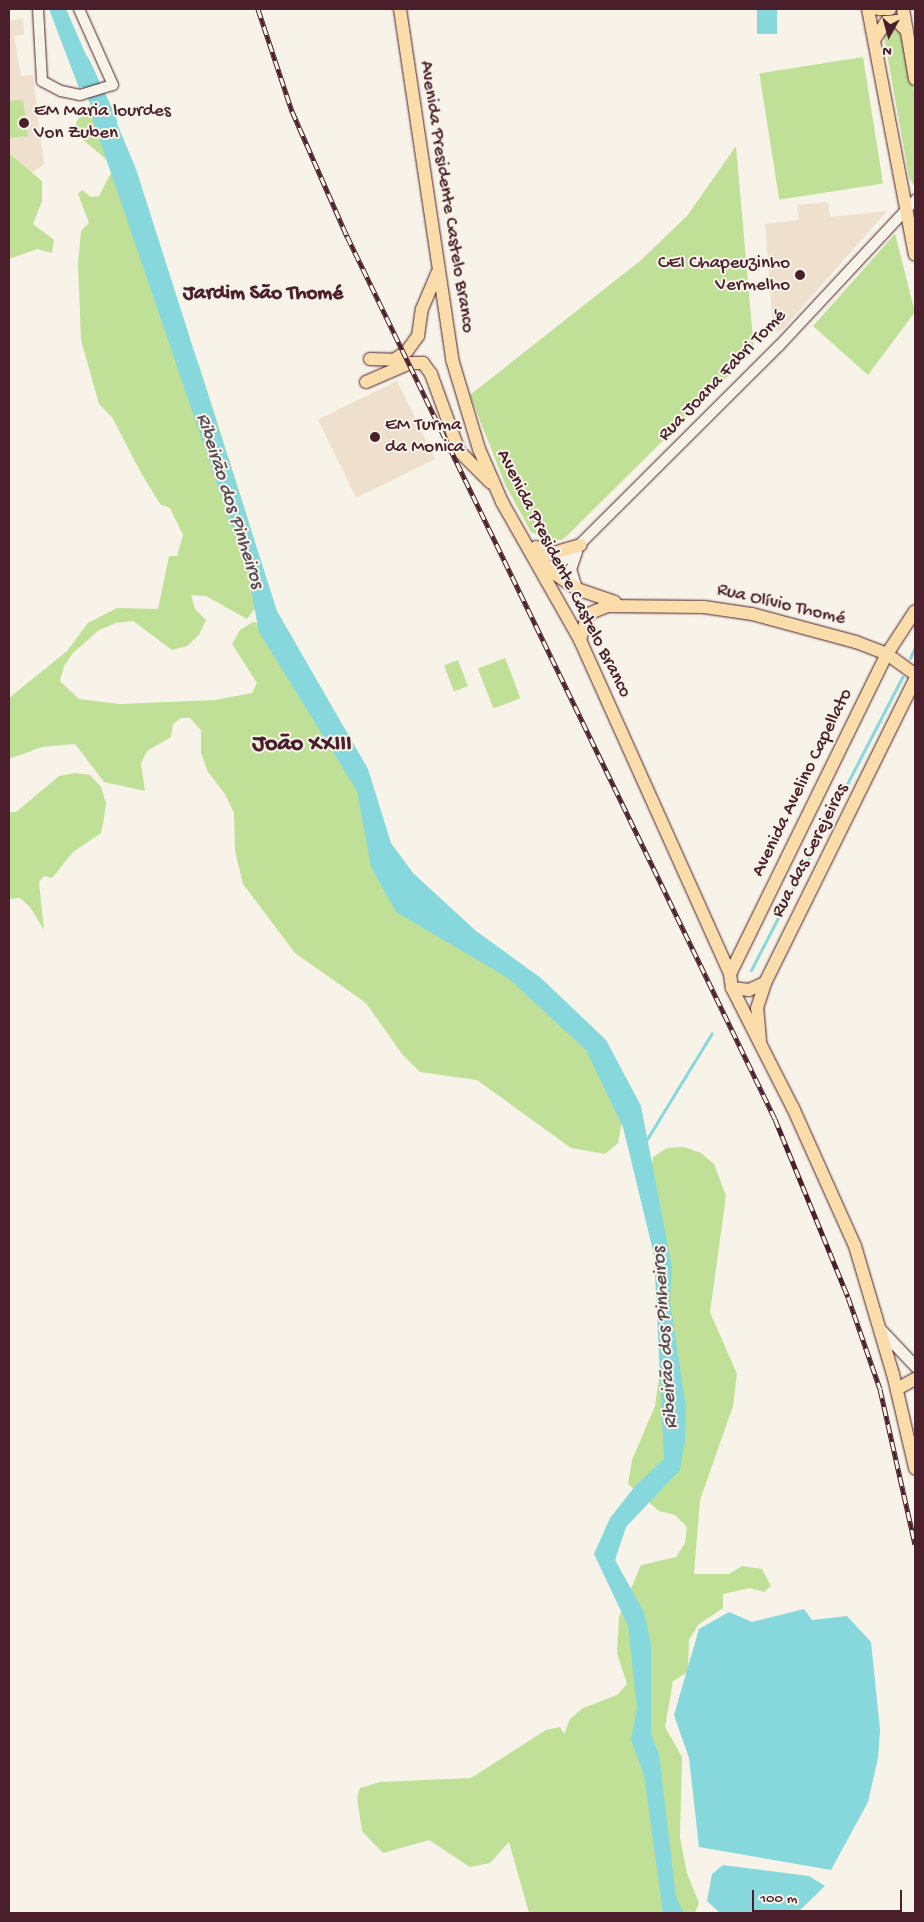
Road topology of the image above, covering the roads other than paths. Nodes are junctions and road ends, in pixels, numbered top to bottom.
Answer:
1 (38, 9) edge
2 (79, 9) edge
3 (400, 9) edge
4 (868, 9) edge
5 (878, 9) edge
6 (890, 9) edge
7 (903, 9) edge
8 (906, 31) junction
9 (874, 40) junction
10 (915, 79) edge
11 (915, 200) edge
12 (905, 210) junction
13 (915, 255) edge
14 (437, 273) junction
15 (370, 359) dead end
16 (366, 382) dead end
17 (495, 487) junction
18 (525, 540) junction
19 (581, 545) junction
20 (536, 565) junction
21 (552, 572) junction
22 (577, 589) junction
23 (629, 605) junction
24 (915, 611) edge
25 (580, 640) junction
26 (887, 654) junction
27 (915, 674) edge
28 (915, 680) edge
29 (730, 974) junction
30 (765, 983) junction
31 (732, 988) junction
32 (760, 1042) junction
33 (881, 1330) junction
34 (915, 1366) edge
35 (915, 1379) edge
36 (897, 1389) junction
37 (915, 1468) edge

1 - 2 street
3 - 14 main road, Avenida Presidente Castelo Branco
4 - 9 main road
5 - 6 main road
7 - 8 main road
8 - 9 main road
8 - 10 main road
9 - 12 main road
11 - 12 street, Rua Joana Fabri Tomé
12 - 13 main road
12 - 19 street, Rua Joana Fabri Tomé
14 - 15 main road
14 - 17 main road, Avenida Presidente Castelo Branco
16 - 17 main road
17 - 18 main road, Avenida Presidente Castelo Branco
18 - 19 main road
18 - 20 main road, Avenida Presidente Castelo Branco
18 - 21 main road
19 - 21 street, Rua Joana Fabri Tomé
19 - 22 street
20 - 21 main road
20 - 25 main road, Avenida Presidente Castelo Branco
21 - 22 main road
22 - 23 main road
23 - 25 main road
23 - 26 main road, Rua Olívio Thomé
24 - 26 main road, Avenida Avelino Capellato
25 - 29 main road, Avenida Presidente Castelo Branco
26 - 27 main road, Rua Olívio Thomé
26 - 29 main road, Avenida Avelino Capellato
28 - 30 main road, Rua das Cerejeiras
29 - 31 main road, Avenida Presidente Castelo Branco
30 - 31 main road
30 - 32 main road, Rua das Cerejeiras
31 - 32 main road, Avenida Presidente Castelo Branco
32 - 33 main road, Avenida Presidente Castelo Branco
33 - 34 main road
33 - 36 main road, Avenida Presidente Castelo Branco
35 - 36 main road
36 - 37 main road, Avenida Presidente Castelo Branco

